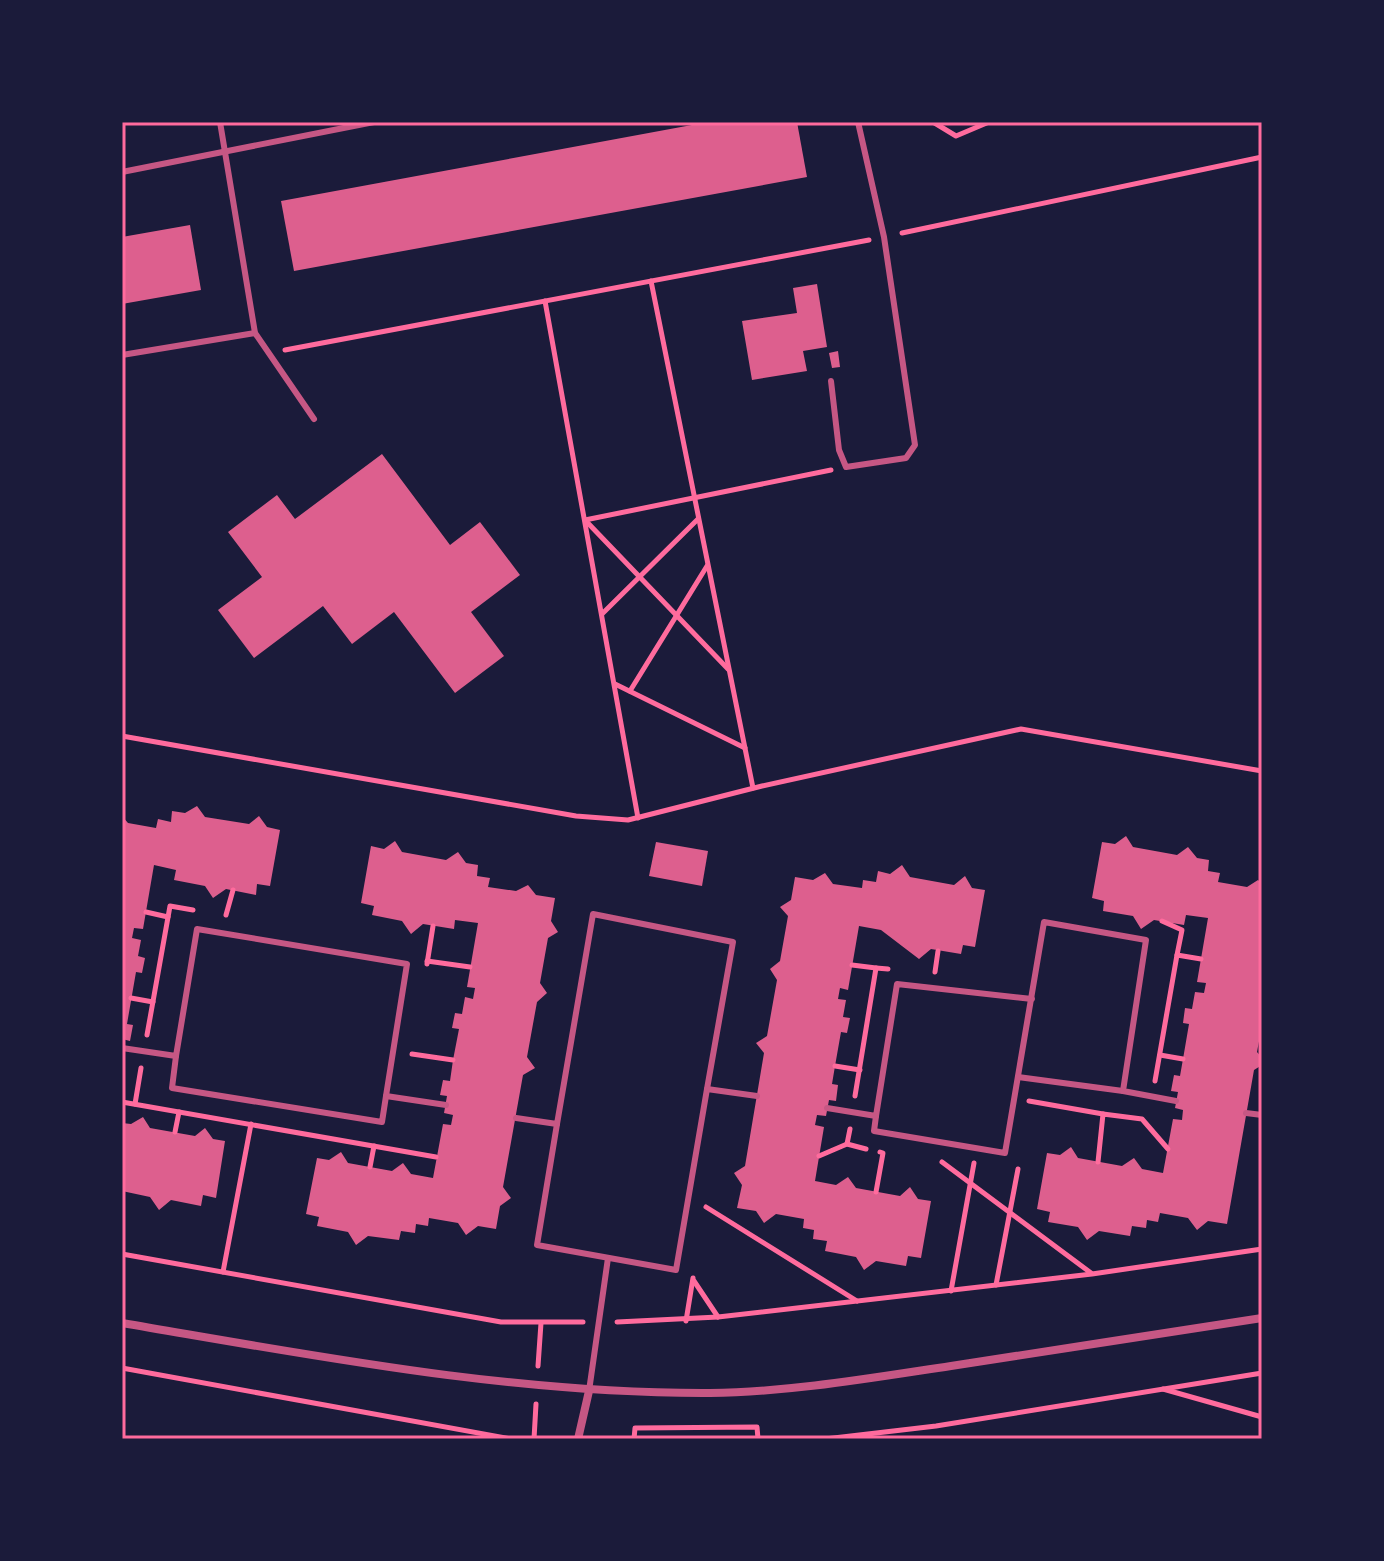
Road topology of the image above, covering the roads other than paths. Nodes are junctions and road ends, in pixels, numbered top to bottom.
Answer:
1 (220, 122) edge
2 (374, 122) edge
3 (858, 122) edge
4 (223, 152) junction
5 (122, 172) edge
6 (255, 333) junction
7 (122, 355) edge
8 (831, 381) dead end
9 (314, 419) dead end
10 (1032, 999) junction
11 (122, 1048) edge
12 (176, 1056) junction
13 (1018, 1077) junction
14 (707, 1089) junction
15 (1123, 1091) junction
16 (386, 1096) junction
17 (757, 1096) dead end
18 (1176, 1101) dead end
19 (446, 1105) dead end
20 (827, 1108) dead end
21 (1246, 1113) dead end
22 (1262, 1115) edge
23 (876, 1116) junction
24 (516, 1118) dead end
25 (557, 1124) junction
26 (608, 1258) junction
27 (1262, 1318) edge
28 (122, 1323) edge
29 (589, 1391) junction
30 (578, 1439) edge

1 - 4 lane
2 - 4 lane
3 - 8 lane
4 - 5 lane
4 - 6 lane
6 - 7 lane
6 - 9 lane
10 - 13 lane
10 - 15 lane
10 - 23 lane
11 - 12 lane
12 - 16 lane
12 - 16 lane
13 - 15 lane
13 - 23 lane
14 - 17 lane
14 - 25 lane
14 - 26 lane
15 - 18 lane
16 - 19 lane
20 - 23 lane
21 - 22 lane
24 - 25 lane
25 - 26 lane
26 - 29 lane
27 - 29 street
28 - 29 street
29 - 30 street

